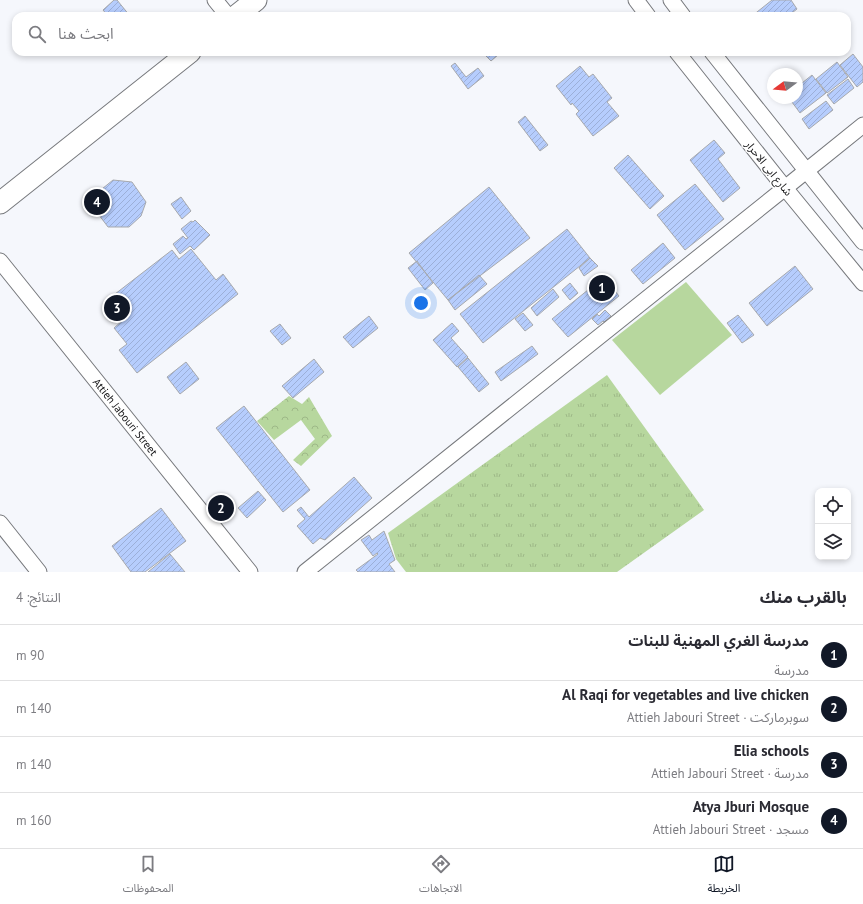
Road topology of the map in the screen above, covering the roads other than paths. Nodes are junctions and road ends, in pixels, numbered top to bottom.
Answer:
1 (215, 0) edge
2 (256, 0) edge
3 (636, 0) edge
4 (671, 0) edge
5 (225, 12) edge
6 (241, 12) edge
7 (645, 12) edge
8 (680, 12) edge
9 (185, 56) edge
10 (680, 56) edge
11 (715, 56) edge
12 (863, 125) edge
13 (806, 171) junction
14 (786, 188) junction
15 (0, 203) edge
16 (863, 242) edge
17 (0, 261) edge
18 (863, 283) edge
19 (0, 523) edge
20 (39, 572) edge
21 (250, 572) edge
22 (305, 572) edge

1 - 5 street
2 - 6 street
3 - 7 street
4 - 8 street
9 - 15 street
10 - 14 street, شارع ابی الاحرار
11 - 13 street
12 - 13 street
13 - 14 street
13 - 16 street
14 - 18 street, شارع ابی الاحرار
14 - 22 street
17 - 21 street, Attieh Jabouri Street
19 - 20 street

